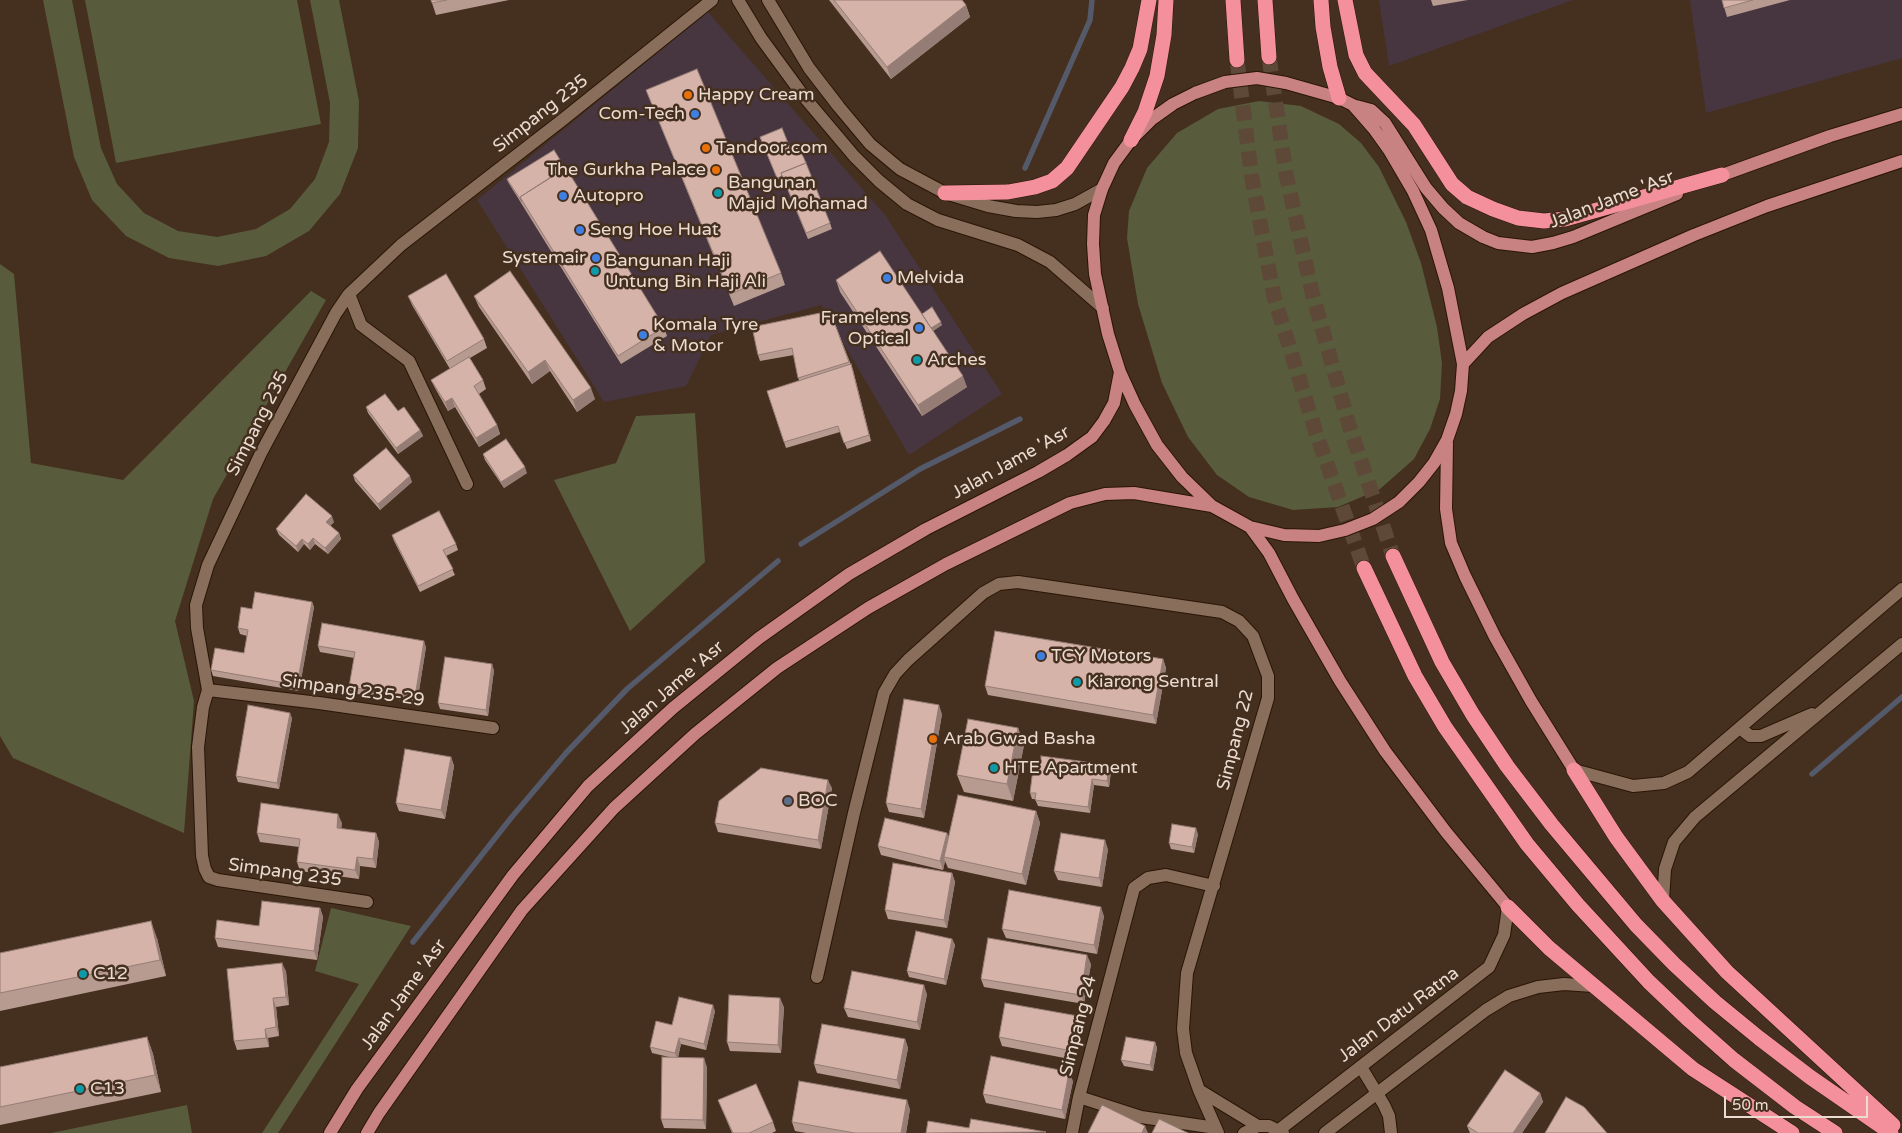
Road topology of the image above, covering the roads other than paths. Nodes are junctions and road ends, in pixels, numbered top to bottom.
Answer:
1 (712, 0) edge
2 (738, 0) edge
3 (768, 0) edge
4 (1149, 0) edge
5 (1166, 0) edge
6 (1233, 0) edge
7 (1265, 0) edge
8 (1321, 0) edge
9 (1345, 0) edge
10 (1269, 57) tunnel mouth
11 (1236, 60) tunnel mouth
12 (1339, 98) junction
13 (1353, 105) junction
14 (1902, 114) edge
15 (1132, 140) junction
16 (1902, 161) edge
17 (1722, 174) junction
18 (1102, 189) junction
19 (945, 193) junction
20 (349, 294) junction
21 (1103, 308) junction
22 (1463, 364) junction
23 (1120, 372) junction
24 (1447, 440) junction
25 (467, 484) dead end
26 (1212, 506) junction
27 (1250, 527) junction
28 (1393, 556) tunnel mouth
29 (1364, 568) tunnel mouth
30 (1902, 589) edge
31 (1902, 644) edge
32 (208, 690) junction
33 (1825, 708) junction
34 (493, 728) dead end
35 (1740, 728) junction
36 (1574, 770) junction
37 (1214, 886) junction
38 (1663, 901) junction
39 (367, 902) dead end
40 (1508, 907) junction
41 (817, 977) dead end
42 (1594, 986) junction
43 (1360, 1067) junction
44 (1199, 1090) junction
45 (1377, 1092) junction
46 (1079, 1097) junction
47 (1258, 1126) junction
48 (1217, 1131) edge
49 (1281, 1131) edge
50 (330, 1133) edge
51 (367, 1133) edge
52 (1072, 1133) edge
53 (1244, 1133) edge
54 (1325, 1133) edge
55 (1391, 1133) edge
56 (1792, 1133) edge
57 (1834, 1133) edge
58 (1891, 1133) edge
59 (1901, 1133) edge

1 - 20 street, Simpang 235
2 - 21 street
3 - 19 street
4 - 19 highway
5 - 15 highway
6 - 11 highway
7 - 10 highway
8 - 12 highway
9 - 17 highway
12 - 13 main road, Jalan Jame 'Asr
12 - 15 main road, Jalan Jame 'Asr
13 - 17 main road, Jalan Jame 'Asr
13 - 22 main road
14 - 17 main road, Jalan Jame 'Asr
15 - 18 main road, Jalan Jame 'Asr
16 - 22 main road
18 - 19 street
18 - 21 main road, Jalan Jame 'Asr
20 - 25 street
20 - 32 street, Simpang 235
21 - 23 main road, Jalan Jame 'Asr
22 - 24 main road
23 - 26 main road, Jalan Jame 'Asr
23 - 50 main road, Jalan Jame 'Asr
24 - 27 main road
24 - 36 main road
26 - 27 main road
26 - 51 main road
27 - 40 main road
28 - 58 highway
29 - 57 highway
30 - 35 street
31 - 33 street
32 - 34 street, Simpang 235-29
32 - 39 street, Simpang 235
33 - 35 street
33 - 38 street
35 - 36 street
36 - 38 highway
37 - 41 street, Simpang 22
37 - 44 street, Simpang 22
37 - 46 street, Simpang 24
38 - 59 highway
40 - 42 highway
40 - 43 street, Jalan Datu Ratna
42 - 45 street
42 - 56 highway
43 - 45 street
43 - 49 street, Jalan Datu Ratna
44 - 47 street
44 - 48 street, Simpang 22
45 - 54 street
45 - 55 street
46 - 48 street, Simpang 24
46 - 52 street
47 - 49 street
47 - 53 street

